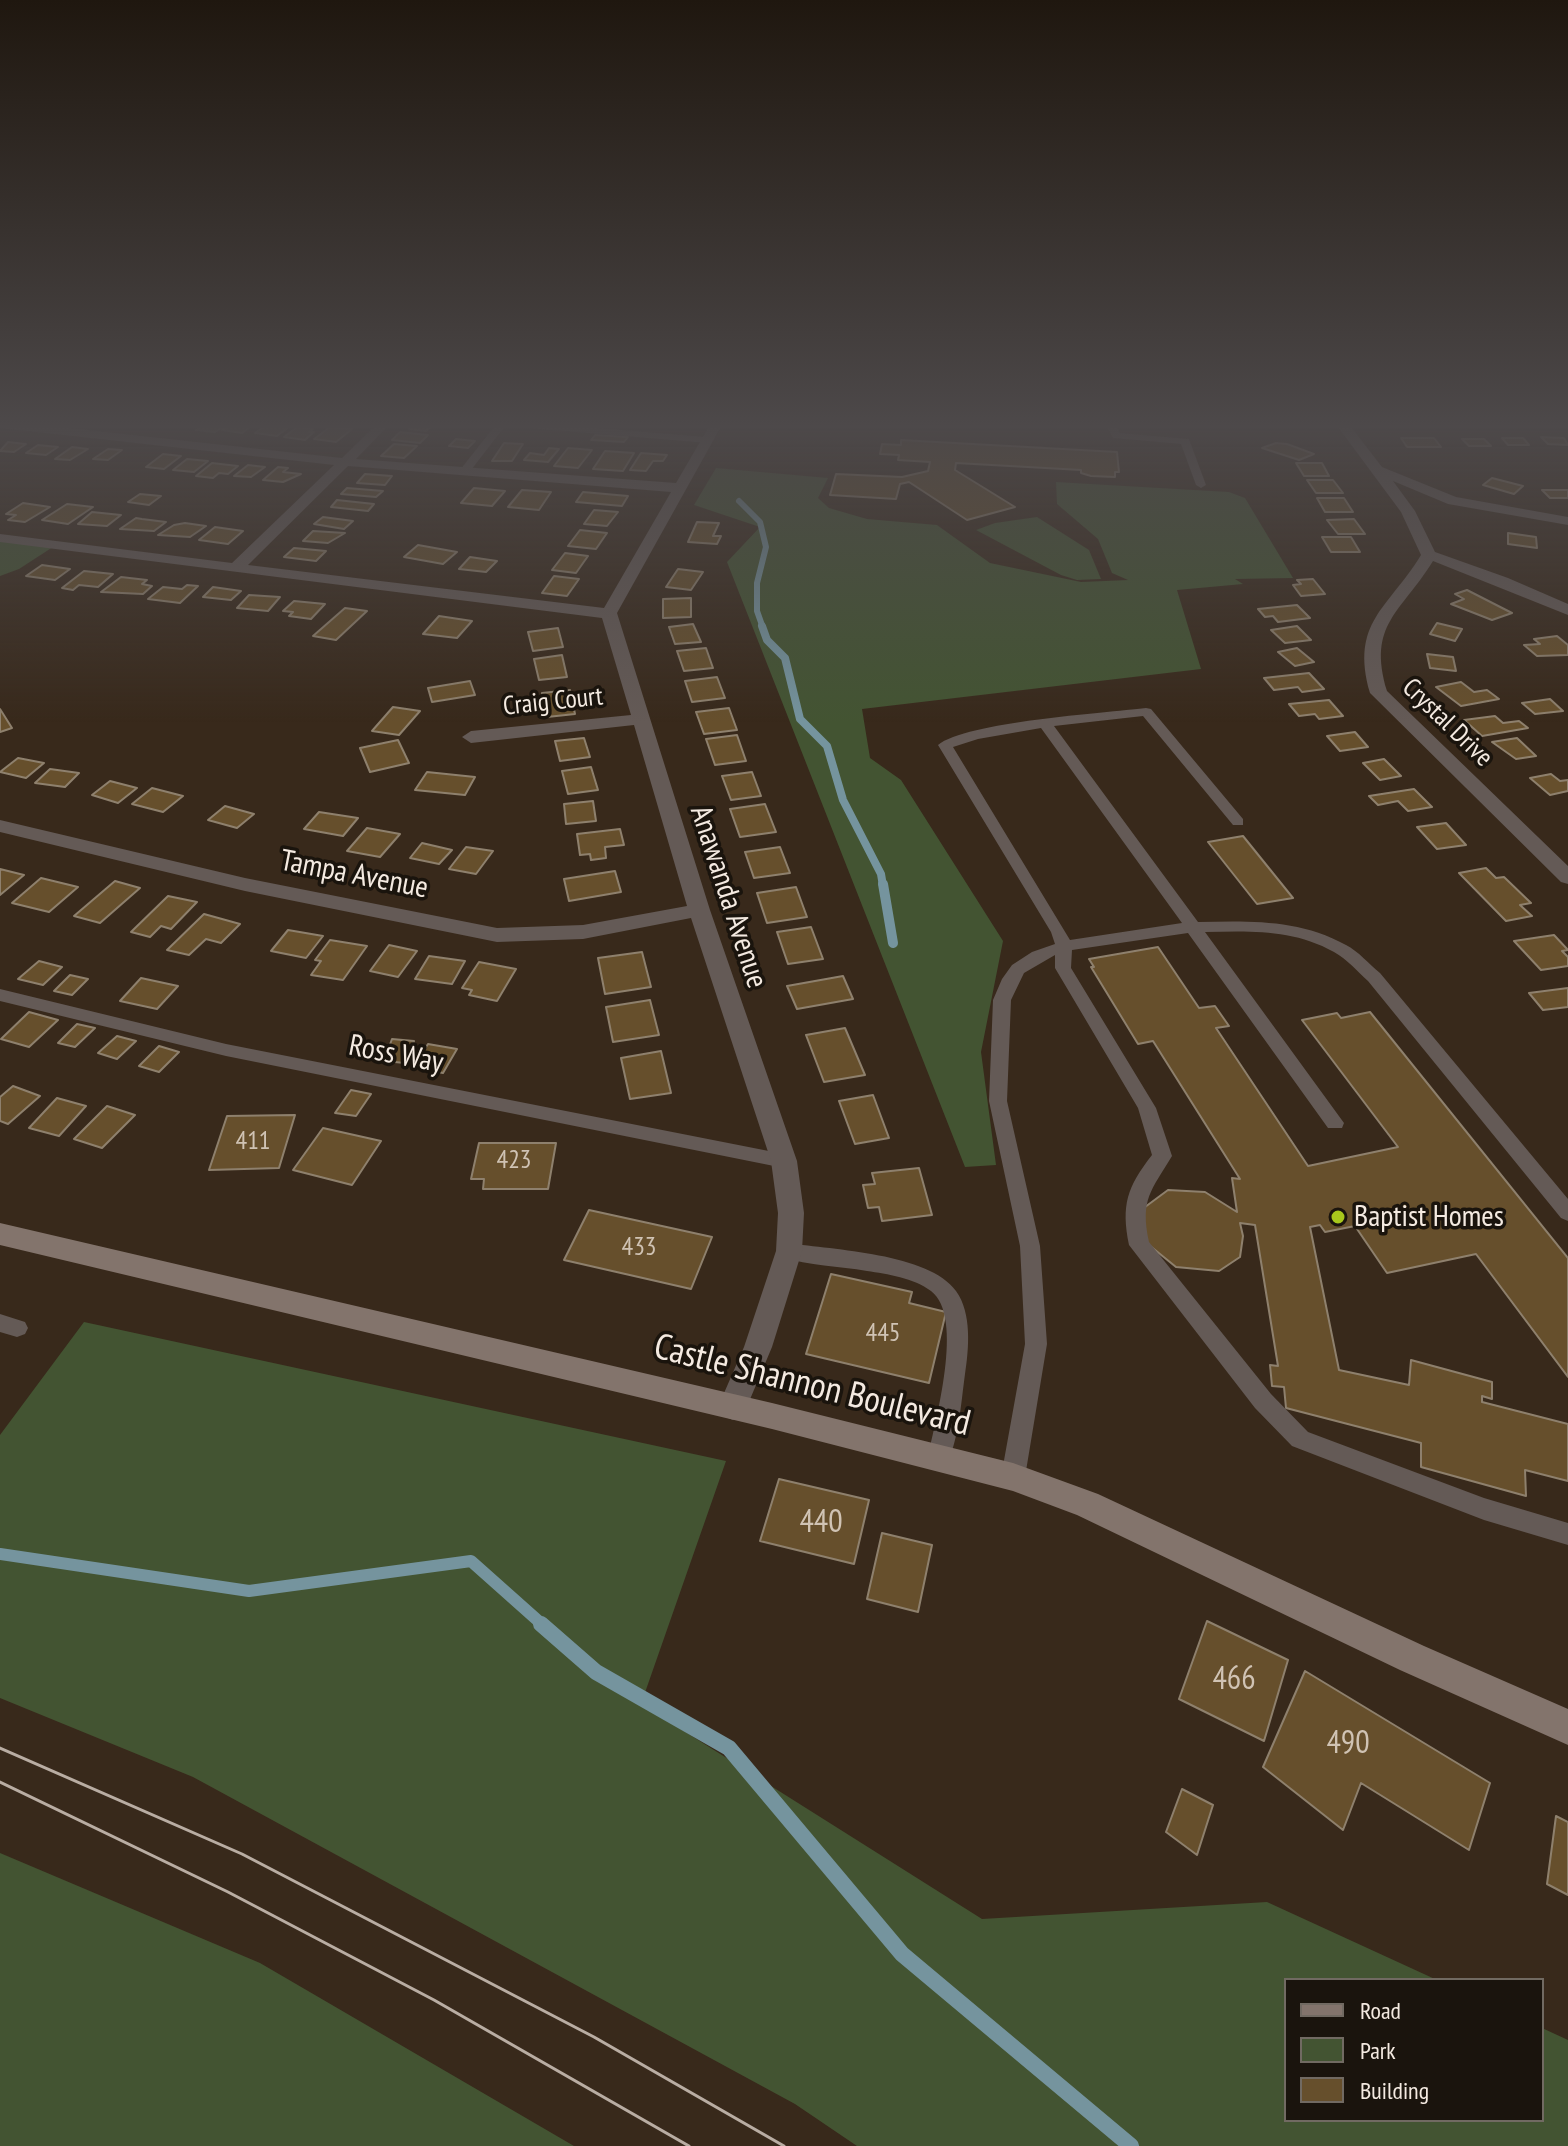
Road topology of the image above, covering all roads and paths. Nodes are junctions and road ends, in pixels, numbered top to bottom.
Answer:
1 (282, 523) edge
2 (659, 523) edge
3 (1414, 523) edge
4 (0, 538) edge
5 (1429, 555) junction
6 (237, 567) junction
7 (1568, 610) edge
8 (609, 613) junction
9 (641, 719) junction
10 (1045, 723) junction
11 (471, 737) dead end
12 (1238, 822) dead end
13 (0, 826) edge
14 (1568, 878) edge
15 (699, 910) junction
16 (1191, 927) junction
17 (1064, 946) junction
18 (0, 995) edge
19 (1335, 1123) dead end
20 (784, 1161) junction
21 (1568, 1213) edge
22 (2, 1238) edge
23 (789, 1251) junction
24 (733, 1407) junction
25 (939, 1457) junction
26 (1013, 1477) junction
27 (1568, 1534) edge
28 (1568, 1727) edge

1 - 6 street
2 - 8 street
3 - 5 street
4 - 6 street
5 - 7 street
5 - 14 street, Crystal Drive
6 - 8 street
8 - 9 street, Anawanda Avenue
9 - 11 street, Craig Court
9 - 15 street, Anawanda Avenue
10 - 12 lane
10 - 16 lane
10 - 17 lane
13 - 15 street, Tampa Avenue
15 - 20 street, Anawanda Avenue
16 - 17 lane
16 - 19 lane
16 - 21 lane
17 - 26 lane
17 - 27 lane
18 - 20 lane, Ross Way
20 - 23 street, Anawanda Avenue
22 - 24 street, Castle Shannon Boulevard
23 - 24 street, Anawanda Avenue
23 - 25 lane
24 - 25 street, Castle Shannon Boulevard
25 - 26 street, Castle Shannon Boulevard
26 - 28 street, Castle Shannon Boulevard

